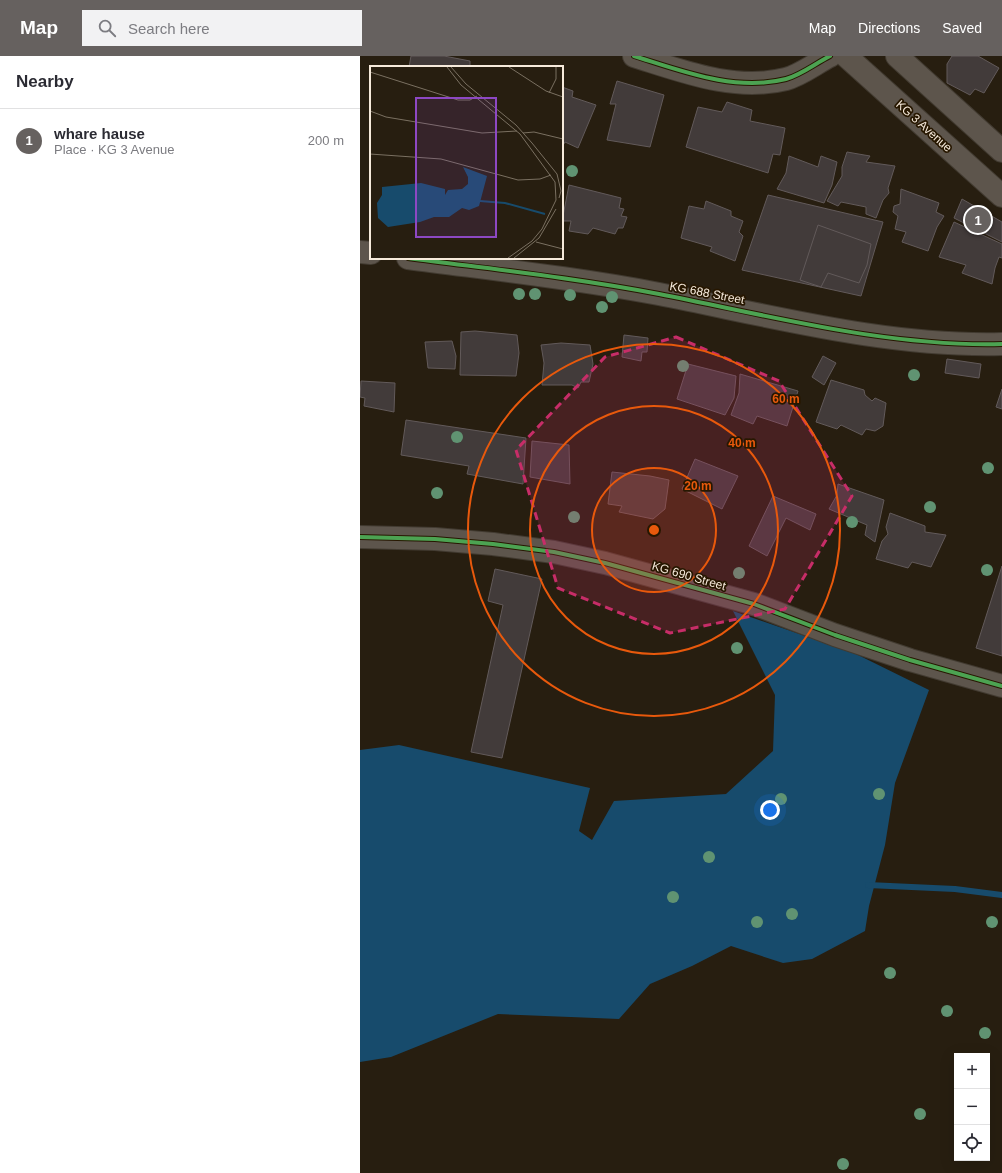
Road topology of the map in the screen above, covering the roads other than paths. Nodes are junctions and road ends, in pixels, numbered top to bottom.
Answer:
1 (634, 56) edge
2 (830, 56) edge
3 (846, 56) edge
4 (897, 56) edge
5 (1002, 151) edge
6 (1002, 196) edge
7 (360, 252) edge
8 (370, 253) edge
9 (416, 259) edge
10 (1002, 344) edge
11 (360, 537) edge
12 (1002, 686) edge

1 - 2 street
3 - 6 street, KG 3 Avenue
4 - 5 street
7 - 8 street
9 - 10 street, KG 688 Street
11 - 12 street, KG 690 Street

